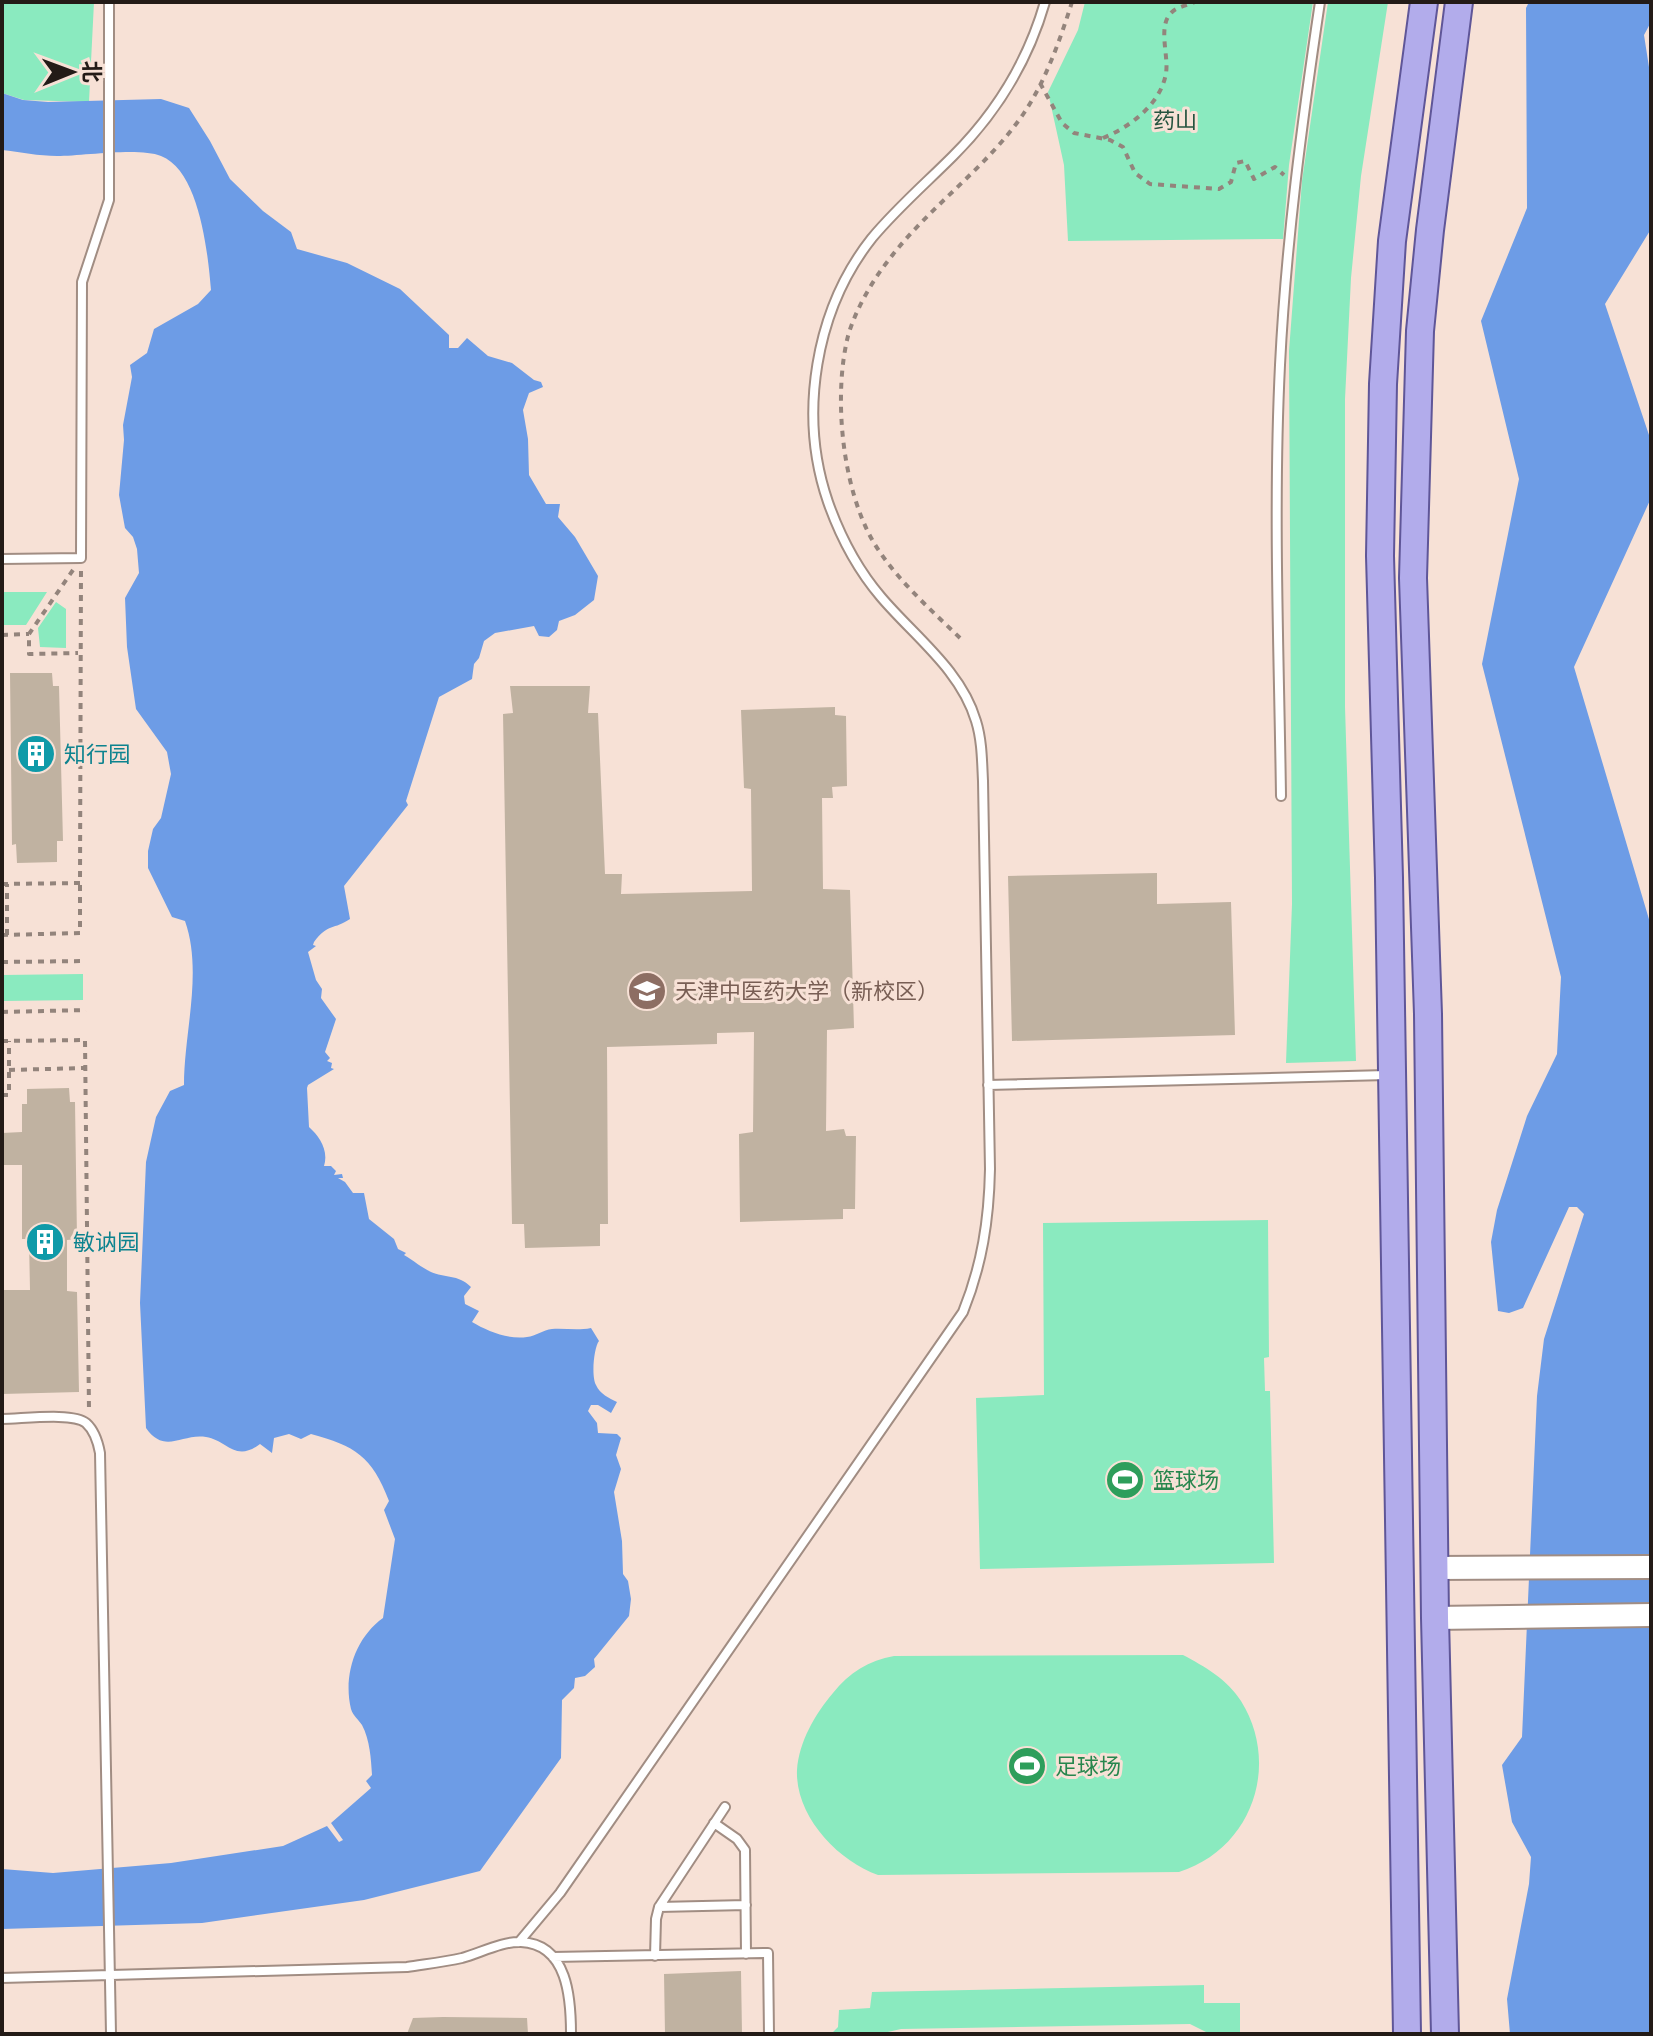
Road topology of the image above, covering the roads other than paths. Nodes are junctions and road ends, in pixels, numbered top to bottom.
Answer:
1 (109, 2) edge
2 (1045, 2) edge
3 (1320, 2) edge
4 (1424, 2) edge
5 (1458, 8) edge
6 (2, 559) edge
7 (1413, 578) junction
8 (1281, 796) dead end
9 (1389, 878) junction
10 (1392, 1075) junction
11 (988, 1085) junction
12 (2, 1419) edge
13 (1651, 1567) edge
14 (1435, 1568) junction
15 (1651, 1615) edge
16 (1435, 1618) junction
17 (725, 1807) dead end
18 (714, 1823) junction
19 (746, 1905) junction
20 (659, 1907) junction
21 (519, 1942) junction
22 (746, 1954) junction
23 (655, 1956) junction
24 (553, 1957) junction
25 (111, 1975) junction
26 (2, 1978) edge
27 (111, 2034) edge
28 (571, 2034) edge
29 (769, 2034) edge
30 (1407, 2034) edge
31 (1445, 2034) edge

1 - 6 lane
2 - 11 lane
3 - 8 lane
4 - 9 main road
5 - 7 main road
7 - 9 main road
7 - 14 main road
9 - 10 main road
10 - 11 lane
10 - 30 main road
11 - 21 lane
12 - 25 lane
13 - 14 main road
14 - 16 main road
15 - 16 main road
16 - 31 main road
17 - 18 lane
18 - 19 lane
18 - 20 lane
19 - 20 lane
19 - 22 lane
20 - 23 lane
21 - 24 lane
21 - 25 lane
22 - 23 lane
22 - 29 lane
23 - 24 lane
24 - 28 lane
25 - 26 lane
25 - 27 lane

